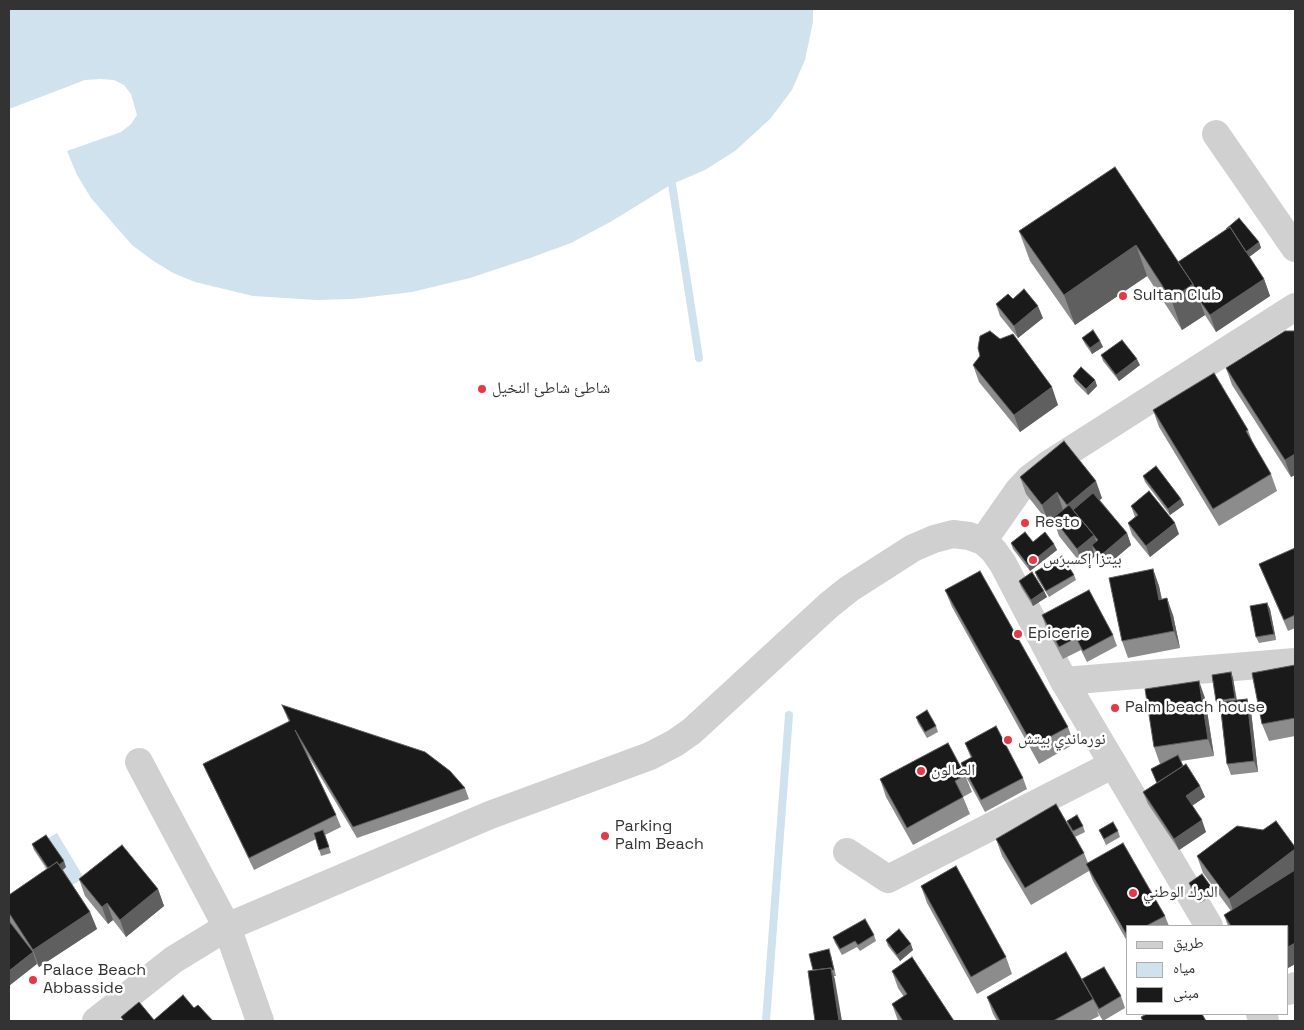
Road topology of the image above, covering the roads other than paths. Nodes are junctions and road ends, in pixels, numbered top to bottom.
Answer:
1 (1216, 134) dead end
2 (1295, 248) edge
3 (1295, 306) edge
4 (983, 541) junction
5 (1295, 662) edge
6 (1064, 681) junction
7 (139, 762) dead end
8 (1112, 765) junction
9 (847, 852) dead end
10 (1208, 925) edge
11 (227, 928) junction
12 (96, 1021) edge
13 (260, 1021) edge

1 - 2 street
3 - 4 street
4 - 6 street
4 - 11 street
5 - 6 street
6 - 8 street
7 - 11 street
8 - 9 street
8 - 10 street
11 - 12 street
11 - 13 street

